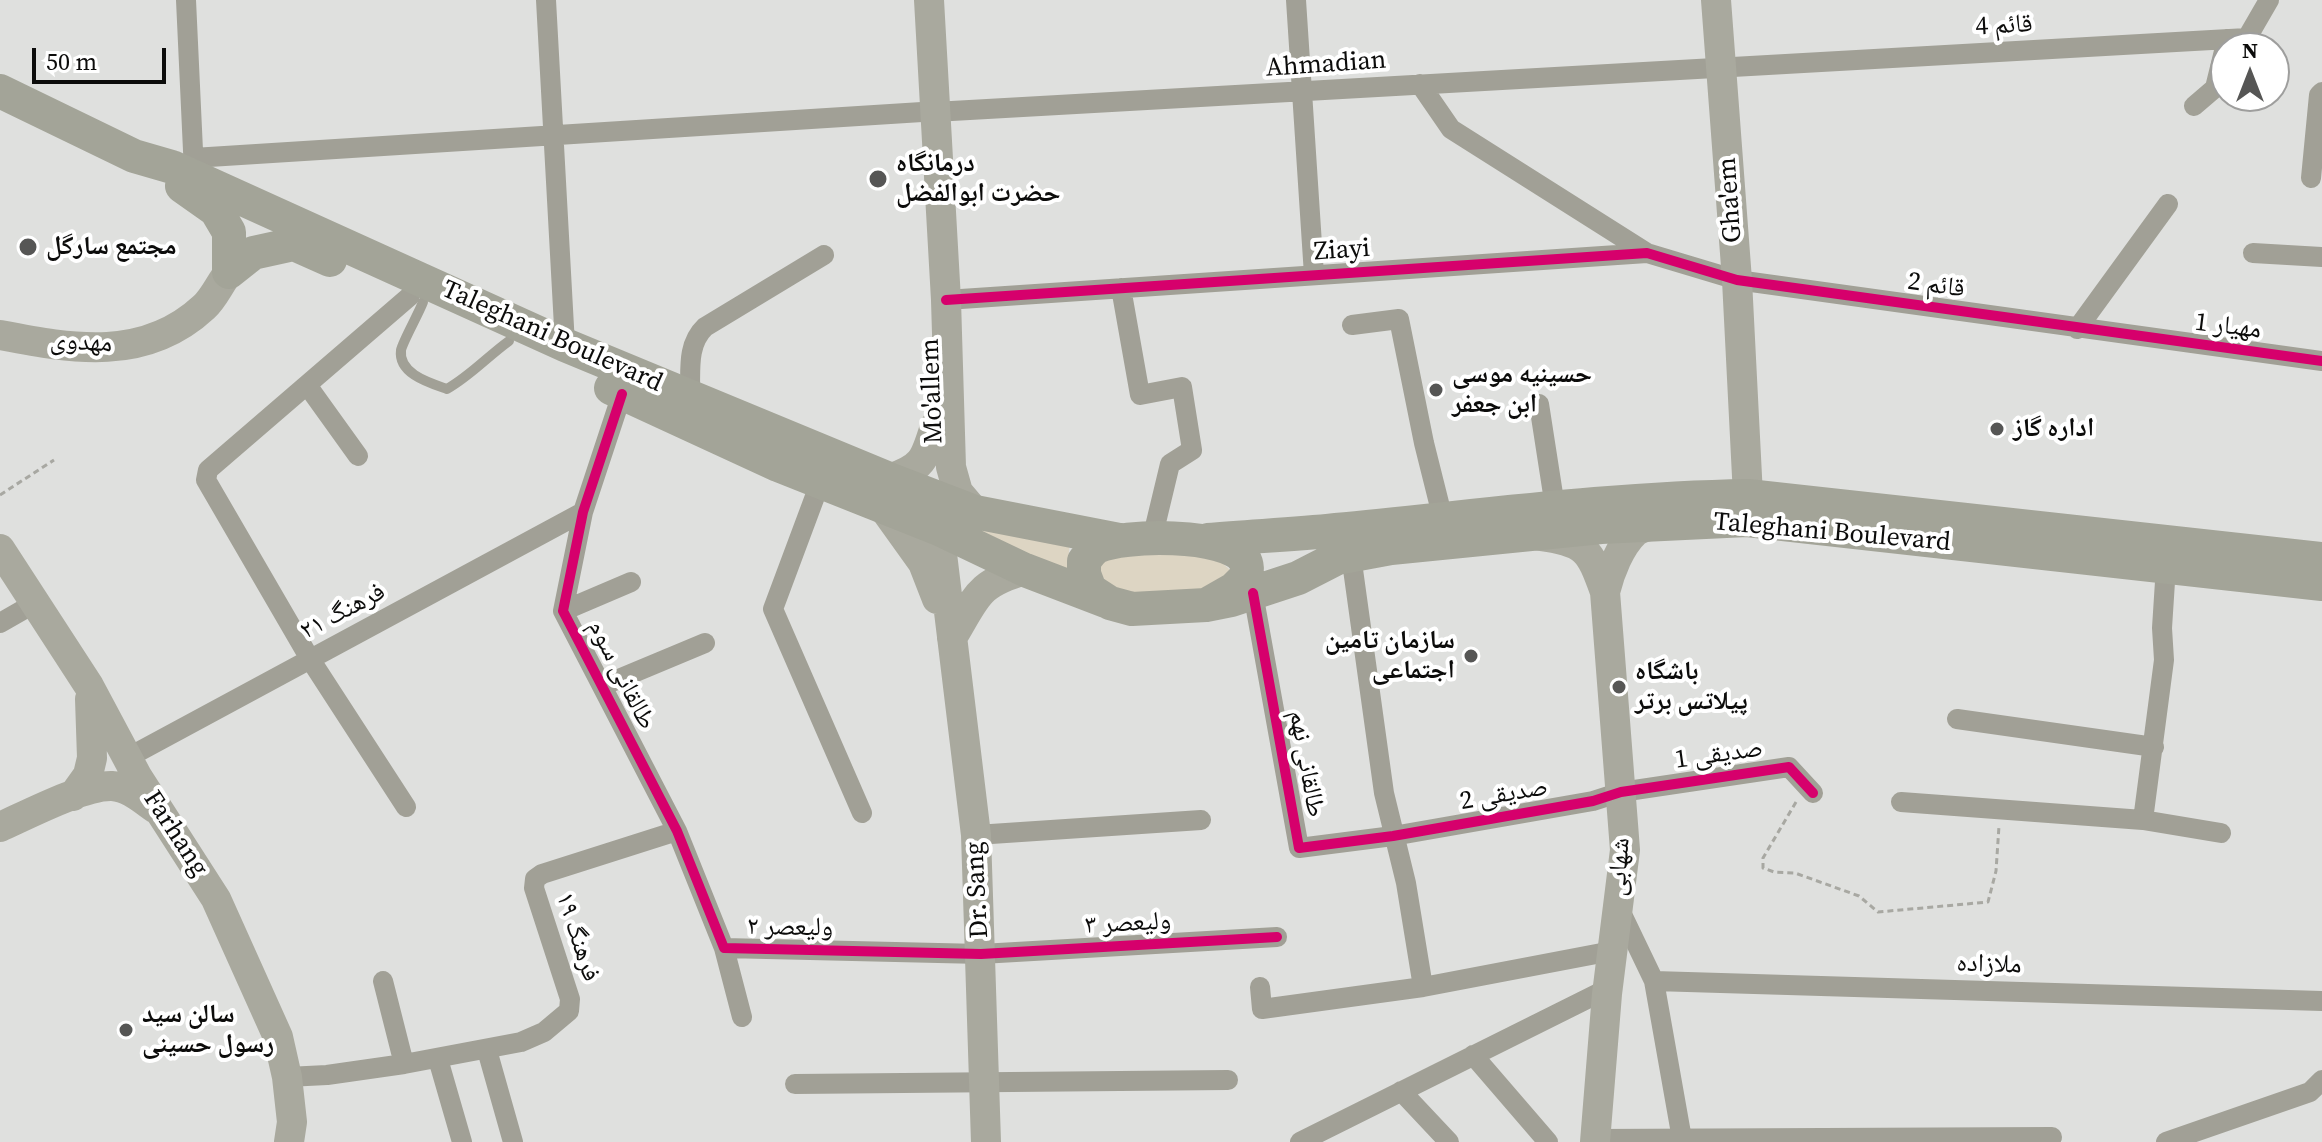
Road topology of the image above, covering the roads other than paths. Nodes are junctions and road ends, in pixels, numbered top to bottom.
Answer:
1 (186, 0) edge
2 (546, 0) edge
3 (917, 0) edge
4 (929, 0) edge
5 (1296, 0) edge
6 (1716, 0) edge
7 (2269, 0) edge
8 (2250, 32) edge
9 (2210, 40) edge
10 (1721, 69) junction
11 (1420, 84) junction
12 (0, 91) edge
13 (2210, 92) edge
14 (2322, 92) edge
15 (1302, 93) junction
16 (2194, 106) dead end
17 (928, 112) junction
18 (552, 135) junction
19 (134, 156) junction
20 (194, 167) junction
21 (2311, 178) dead end
22 (2168, 204) dead end
23 (1647, 253) junction
24 (2253, 253) dead end
25 (824, 255) dead end
26 (2322, 257) edge
27 (229, 272) junction
28 (1314, 275) junction
29 (1737, 280) junction
30 (1121, 288) junction
31 (417, 299) junction
32 (946, 300) junction
33 (1352, 325) dead end
34 (2077, 329) junction
35 (0, 335) edge
36 (2128, 336) joint
37 (509, 341) junction
38 (565, 345) junction
39 (2322, 361) edge
40 (307, 385) junction
41 (622, 394) junction
42 (690, 397) junction
43 (1539, 404) dead end
44 (935, 426) junction
45 (358, 456) dead end
46 (820, 483) junction
47 (887, 494) junction
48 (935, 495) junction
49 (1748, 496) junction
50 (1555, 507) junction
51 (583, 512) junction
52 (975, 512) junction
53 (1443, 519) junction
54 (1662, 522) junction
55 (939, 529) junction
56 (1293, 533) junction
57 (1530, 534) junction
58 (1135, 540) junction
59 (1203, 540) junction
60 (0, 549) edge
61 (1351, 555) junction
62 (2322, 559) edge
63 (2166, 566) junction
64 (1318, 568) junction
65 (1025, 570) junction
66 (631, 582) dead end
67 (2322, 584) edge
68 (1605, 592) junction
69 (1253, 593) junction
70 (35, 603) junction
71 (1110, 603) junction
72 (1206, 605) junction
73 (563, 611) junction
74 (0, 623) edge
75 (952, 638) junction
76 (705, 643) dead end
77 (310, 659) junction
78 (89, 686) junction
79 (602, 686) junction
80 (1957, 719) dead end
81 (2154, 747) junction
82 (127, 758) junction
83 (1621, 792) junction
84 (1813, 793) road end
85 (73, 796) junction
86 (1901, 802) dead end
87 (406, 807) dead end
88 (161, 813) junction
89 (862, 813) dead end
90 (1201, 820) dead end
91 (2143, 820) junction
92 (0, 827) edge
93 (677, 831) junction
94 (2221, 833) dead end
95 (976, 835) junction
96 (1393, 836) junction
97 (1618, 906) junction
98 (1277, 937) dead end
99 (724, 948) junction
100 (1612, 951) junction
101 (981, 954) junction
102 (383, 981) dead end
103 (1654, 981) junction
104 (1260, 987) dead end
105 (1423, 987) junction
106 (1607, 989) junction
107 (2322, 1001) edge
108 (742, 1017) dead end
109 (487, 1050) junction
110 (1473, 1055) junction
111 (438, 1059) junction
112 (404, 1064) junction
113 (287, 1077) junction
114 (1228, 1080) dead end
115 (2322, 1080) edge
116 (984, 1081) junction
117 (795, 1084) dead end
118 (1401, 1091) junction
119 (2052, 1137) dead end
120 (1682, 1139) junction
121 (1595, 1140) edge
122 (289, 1142) edge
123 (462, 1142) edge
124 (513, 1142) edge
125 (986, 1142) edge
126 (1300, 1142) edge
127 (1449, 1142) edge
128 (1548, 1142) edge
129 (2166, 1142) edge

1 - 20 street
2 - 18 street
3 - 17 main road, Mo'allem
4 - 17 main road, Mo'allem
5 - 15 street
6 - 10 main road, Gha'em
7 - 8 street, قائم 4
9 - 10 street, قائم 4
10 - 11 street, Ahmadian
10 - 29 main road, Gha'em
11 - 15 street, Ahmadian
11 - 23 street
12 - 19 main road, Taleghani Boulevard
13 - 16 street
14 - 21 street
15 - 17 street, Ahmadian
15 - 28 street
17 - 18 street, Ahmadian
17 - 32 main road, Mo'allem
17 - 44 main road, Mo'allem
18 - 20 street, Ahmadian
18 - 38 street
19 - 20 main road, Taleghani Boulevard
19 - 27 main road
20 - 38 main road, Taleghani Boulevard
22 - 34 street
23 - 28 street, Ziayi
23 - 29 street, Ziayi
24 - 26 street
25 - 42 street
27 - 31 main road, Taleghani Boulevard
27 - 35 main road, مهدوی
28 - 30 street, Ziayi
29 - 34 street, قائم 2
29 - 49 main road, Gha'em
30 - 32 street, Ziayi
30 - 58 street
31 - 37 main road, Taleghani Boulevard
31 - 37 lane
31 - 40 street
32 - 52 main road, Mo'allem
33 - 53 street
34 - 36 street, قائم 2
36 - 39 street, مهیار 1
37 - 41 main road, Taleghani Boulevard
38 - 42 main road, Taleghani Boulevard
40 - 45 street
40 - 77 street
41 - 46 main road, Taleghani Boulevard
41 - 51 street, طالقانی سوم
42 - 47 main road, Taleghani Boulevard
43 - 50 street
44 - 47 main road
44 - 48 main road, Mo'allem
46 - 47 main road, Taleghani Boulevard
46 - 89 street
47 - 48 main road, Taleghani Boulevard
47 - 55 main road, Taleghani Boulevard
47 - 75 main road
48 - 52 main road, Taleghani Boulevard
48 - 55 main road
49 - 50 main road, Taleghani Boulevard
49 - 62 main road, Taleghani Boulevard
50 - 53 main road, Taleghani Boulevard
51 - 73 street, طالقانی سوم
51 - 77 street, فرهنگ ۲۱
52 - 58 main road, Taleghani Boulevard
53 - 56 main road, Taleghani Boulevard
54 - 57 main road, Taleghani Boulevard
54 - 63 main road, Taleghani Boulevard
54 - 68 main road
55 - 65 main road, Taleghani Boulevard
55 - 75 main road, Dr. Sang
56 - 59 main road, Taleghani Boulevard
56 - 64 main road
57 - 61 main road, Taleghani Boulevard
57 - 68 main road
58 - 59 main road, Taleghani Boulevard
58 - 71 main road
59 - 72 main road
60 - 70 main road, Farhang
61 - 64 main road, Taleghani Boulevard
61 - 96 street
63 - 67 main road, Taleghani Boulevard
63 - 81 street
64 - 69 main road, Taleghani Boulevard
65 - 71 main road, Taleghani Boulevard
65 - 75 main road
66 - 73 street
68 - 83 main road, شهابی
69 - 72 main road, Taleghani Boulevard
69 - 96 street, طالقانی نهم
70 - 74 street
70 - 78 main road, Farhang
71 - 72 main road, Taleghani Boulevard
73 - 79 street, طالقانی سوم
75 - 95 main road, Dr. Sang
76 - 79 street
77 - 82 street, فرهنگ ۲۱
77 - 87 street
78 - 82 main road, Farhang
78 - 85 main road
79 - 93 street, طالقانی سوم
80 - 81 street
81 - 91 street
82 - 88 main road, Farhang
83 - 84 street, صدیقی 1
83 - 96 street, صدیقی 2
83 - 97 main road, شهابی
85 - 88 main road
85 - 92 main road
86 - 91 street
88 - 113 main road, Farhang
90 - 95 street
91 - 94 street
93 - 99 street, ولیعصر ٢
93 - 109 street, فرهنگ ۱۹
95 - 101 main road, Dr. Sang
96 - 105 street
97 - 100 main road, شهابی
97 - 103 street
98 - 101 street, ولیعصر ٣
99 - 101 street, ولیعصر ٢
99 - 108 street
100 - 105 street
100 - 106 main road, شهابی
101 - 116 main road, Dr. Sang
102 - 112 street
103 - 107 street, ملازاده
103 - 120 street
104 - 105 street
106 - 110 street
106 - 121 main road, شهابی
109 - 111 street, فرهنگ ۱۹
109 - 124 street
110 - 118 street
110 - 128 street
111 - 112 street, فرهنگ ۱۹
111 - 123 street
112 - 113 street, فرهنگ ۱۹
113 - 122 main road, Farhang
114 - 116 street
115 - 129 street
116 - 117 street
116 - 125 main road, Dr. Sang
118 - 126 street
118 - 127 street
119 - 120 street
120 - 121 street

